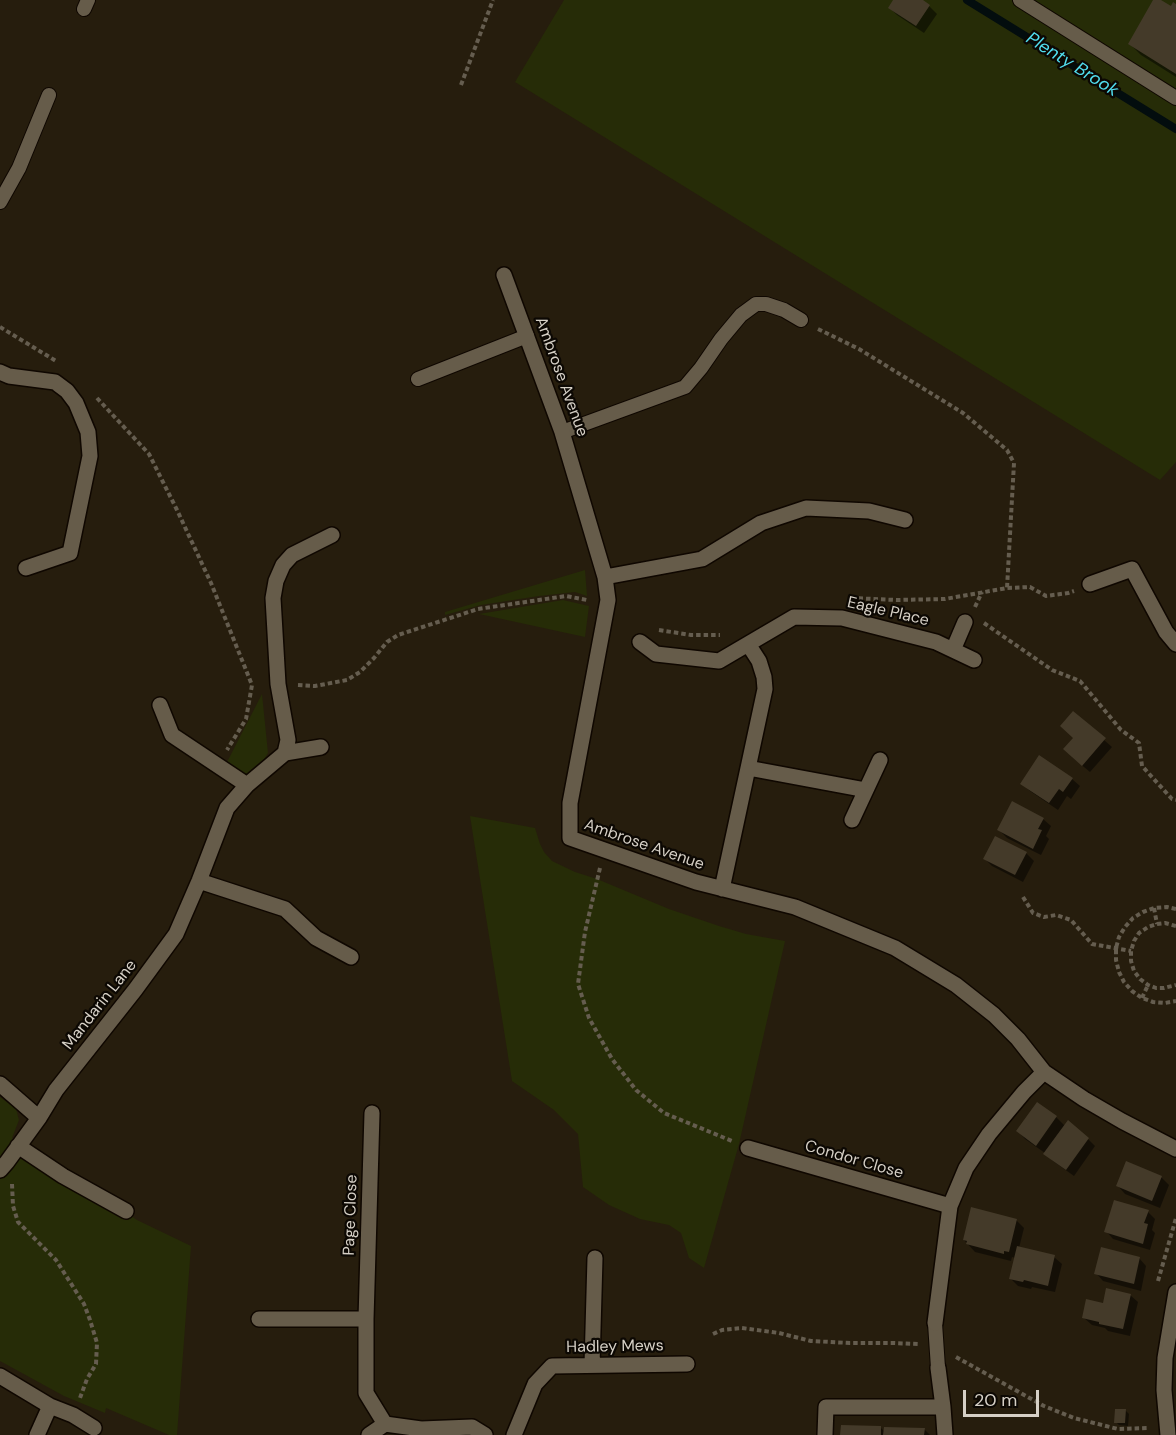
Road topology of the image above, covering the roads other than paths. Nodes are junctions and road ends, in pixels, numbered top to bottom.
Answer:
1 (1020, 0) edge
2 (49, 95) dead end
3 (1176, 98) edge
4 (0, 202) edge
5 (504, 275) dead end
6 (801, 320) road end
7 (527, 336) junction
8 (0, 372) edge
9 (418, 379) dead end
10 (562, 432) junction
11 (905, 520) dead end
12 (332, 535) dead end
13 (26, 568) dead end
14 (605, 577) junction
15 (1090, 584) road end
16 (968, 619) road end
17 (640, 642) dead end
18 (748, 644) junction
19 (1176, 644) edge
20 (953, 650) junction
21 (974, 660) dead end
22 (159, 705) dead end
23 (321, 747) dead end
24 (285, 753) junction
25 (880, 760) dead end
26 (748, 768) junction
27 (247, 784) junction
28 (866, 790) junction
29 (852, 820) dead end
30 (199, 880) junction
31 (722, 889) junction
32 (351, 957) dead end
33 (1044, 1072) junction
34 (0, 1084) edge
35 (372, 1113) dead end
36 (39, 1118) junction
37 (18, 1146) junction
38 (748, 1148) road end
39 (1176, 1149) edge
40 (5, 1174) edge
41 (950, 1206) junction
42 (126, 1211) dead end
43 (595, 1258) dead end
44 (1176, 1292) edge
45 (259, 1319) dead end
46 (366, 1319) junction
47 (935, 1323) joint
48 (687, 1364) dead end
49 (592, 1365) junction
50 (938, 1368) joint
51 (0, 1376) edge
52 (50, 1406) junction
53 (943, 1407) junction
54 (385, 1424) junction
55 (94, 1428) dead end
56 (37, 1435) edge
57 (369, 1435) edge
58 (485, 1435) edge
59 (514, 1435) edge
60 (825, 1435) edge
61 (945, 1435) edge
62 (1168, 1435) edge

1 - 3 lane
2 - 4 lane
5 - 7 street, Ambrose Avenue
6 - 10 lane
7 - 9 lane
7 - 10 street, Ambrose Avenue
8 - 13 street
10 - 14 street, Ambrose Avenue
11 - 14 street
12 - 24 street
14 - 31 street, Ambrose Avenue
15 - 19 street
16 - 20 street
17 - 18 street, Eagle Place
18 - 20 street, Eagle Place
18 - 26 street
20 - 21 street, Eagle Place
22 - 27 street
23 - 24 street, Mandarin Lane
24 - 27 street, Mandarin Lane
25 - 28 street
26 - 28 street
26 - 31 street
27 - 30 street, Mandarin Lane
28 - 29 street
30 - 32 street
30 - 36 street, Mandarin Lane
31 - 33 street, Ambrose Avenue
33 - 39 street, Ambrose Avenue
33 - 41 street
34 - 36 street
35 - 46 street, Page Close
36 - 37 street, Mandarin Lane
37 - 40 street, Mandarin Lane
37 - 42 street
38 - 41 street, Condor Close
41 - 47 street
43 - 49 street
44 - 62 street
45 - 46 street
46 - 54 street, Page Close
47 - 50 lane
48 - 49 street, Hadley Mews
49 - 59 street, Hadley Mews
50 - 53 street
51 - 52 street
52 - 55 street
52 - 56 street
53 - 60 street
53 - 61 street
54 - 57 street
54 - 58 street

